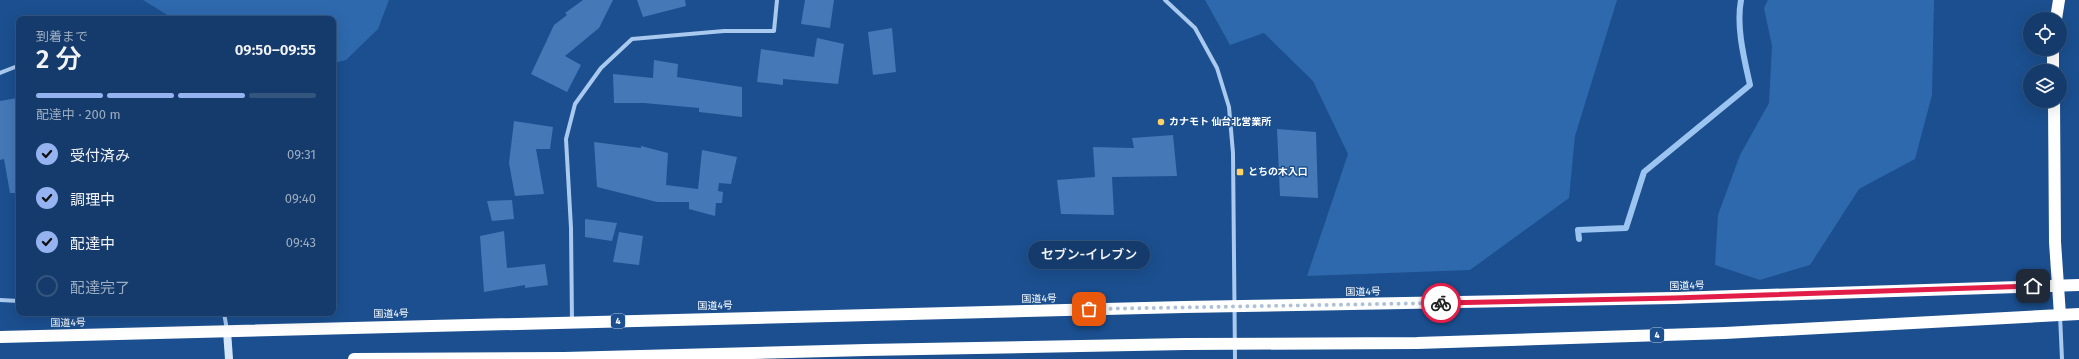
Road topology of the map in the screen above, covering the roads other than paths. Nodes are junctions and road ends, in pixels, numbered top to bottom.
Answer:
1 (777, 0) edge
2 (1165, 0) edge
3 (2059, 0) edge
4 (2057, 12) edge
5 (16, 68) dead end
6 (0, 73) edge
7 (2054, 108) edge
8 (2079, 285) edge
9 (2058, 286) junction
10 (0, 300) edge
11 (16, 301) edge
12 (1235, 307) junction
13 (2079, 314) edge
14 (2060, 315) junction
15 (224, 316) edge
16 (572, 322) junction
17 (227, 331) junction
18 (0, 337) edge
19 (1235, 345) junction
20 (229, 359) edge
21 (354, 359) edge
22 (564, 359) edge
23 (1235, 359) edge
24 (2062, 359) edge

1 - 16 street
2 - 12 street
3 - 4 highway
5 - 6 street
7 - 9 highway
8 - 9 highway, 国道4号 / 4
9 - 12 highway, 国道4号 / 4
9 - 14 highway
10 - 11 street
12 - 16 highway, 国道4号 / 4
12 - 19 street
13 - 14 highway, 4
14 - 19 highway, 4
14 - 24 street
15 - 17 street
16 - 17 highway, 国道4号 / 4
17 - 18 highway, 国道4号 / 4
17 - 20 street
19 - 22 highway, 4
19 - 23 street
21 - 22 highway, 4

